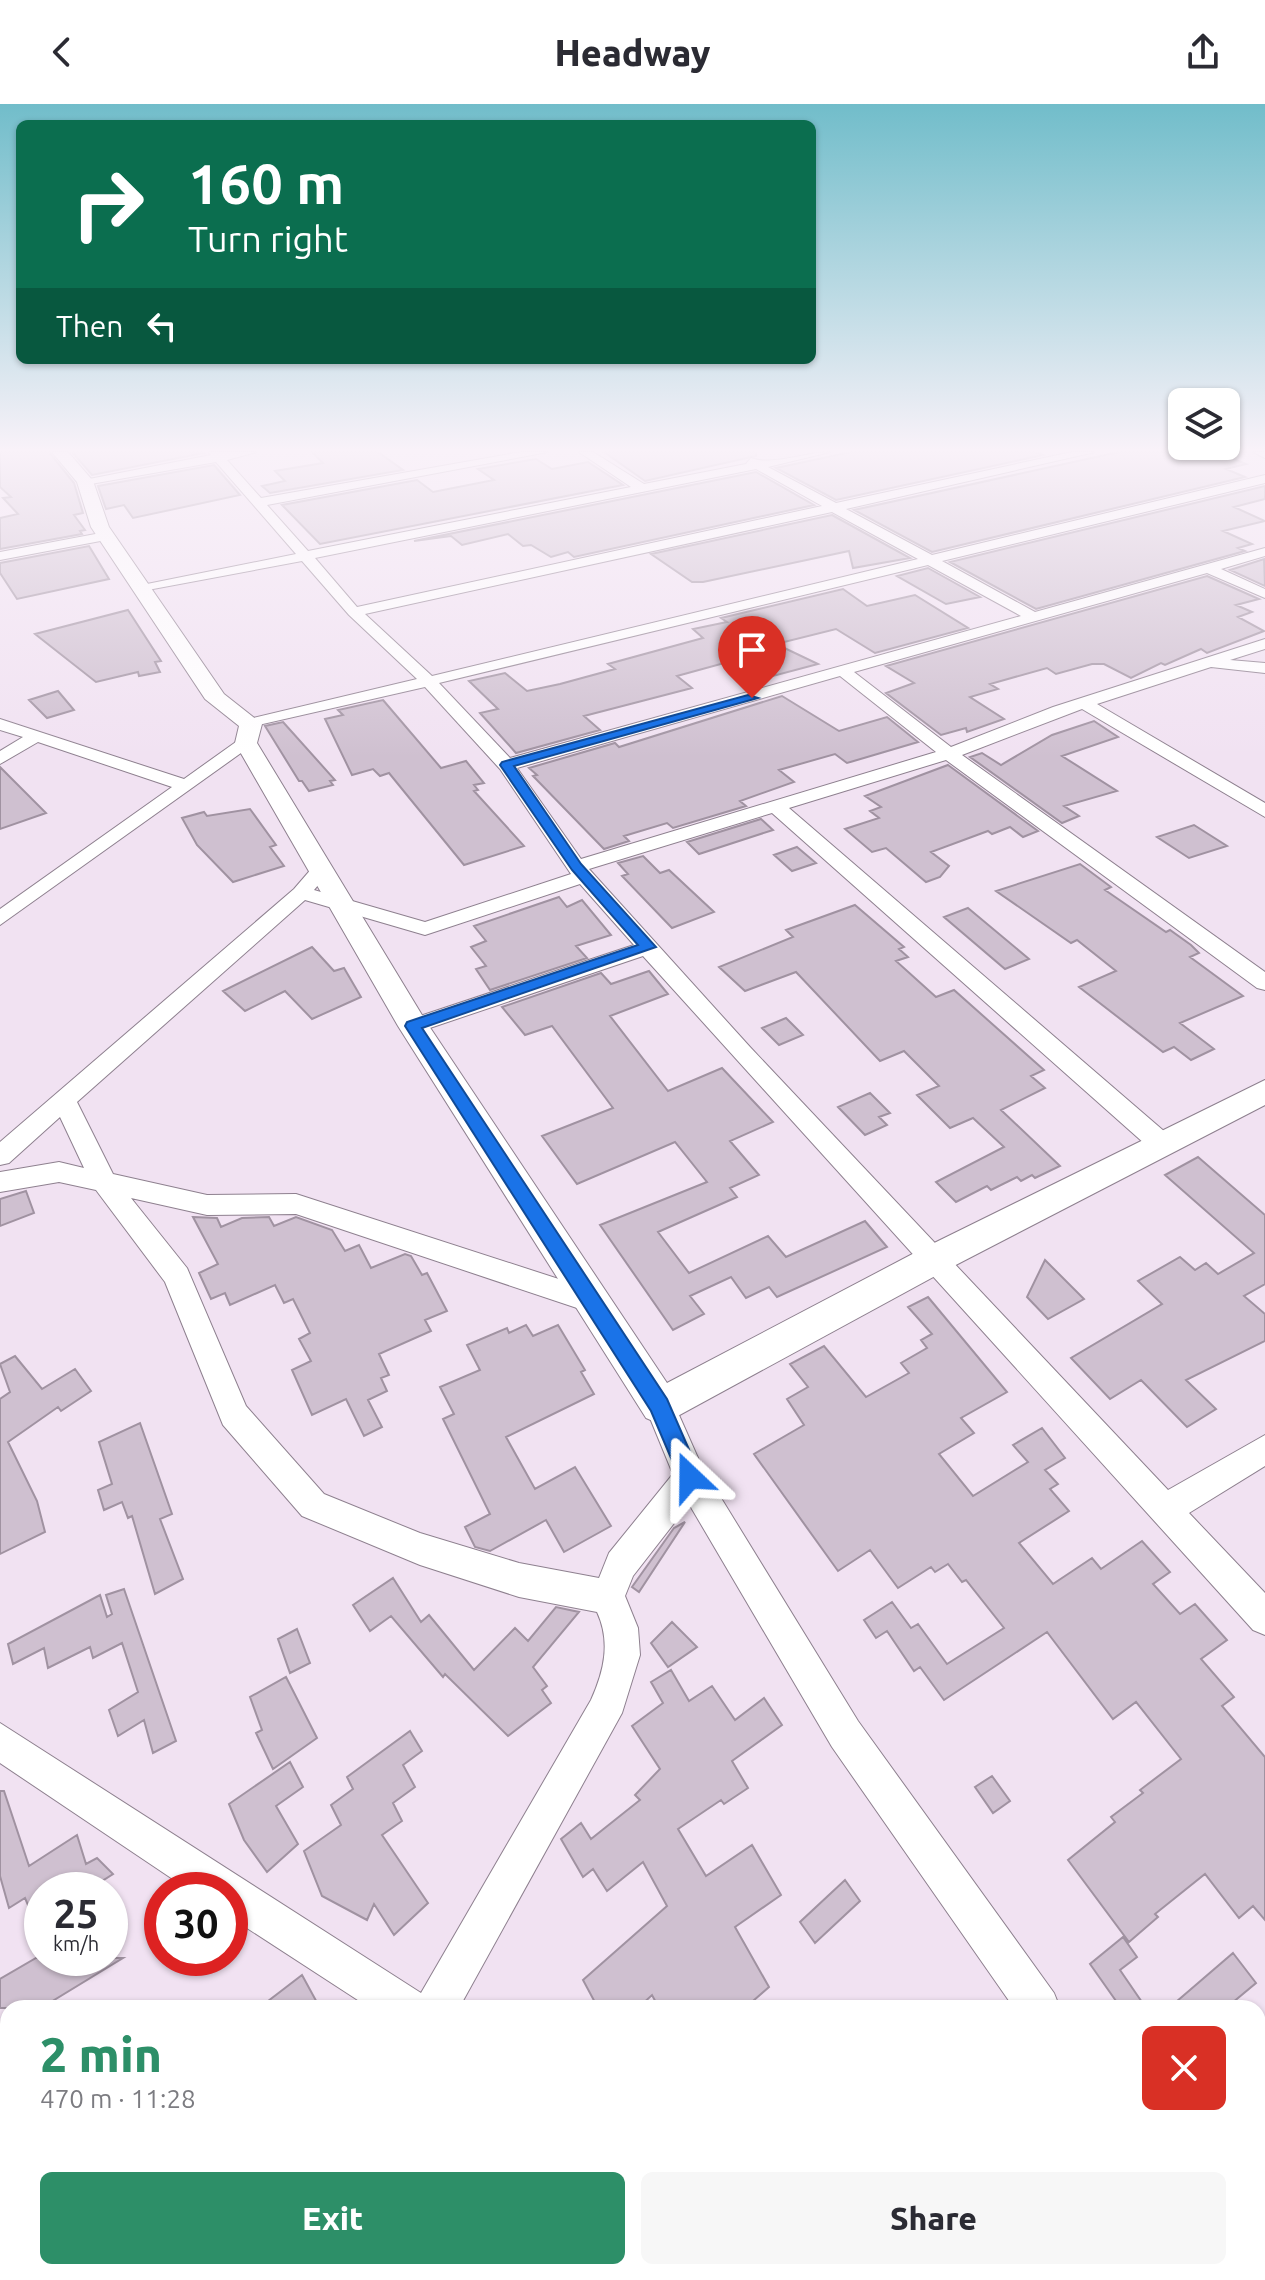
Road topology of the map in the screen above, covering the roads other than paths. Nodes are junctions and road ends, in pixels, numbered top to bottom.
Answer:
1 (118, 554) edge
2 (301, 554) edge
3 (321, 554) edge
4 (619, 554) edge
5 (917, 554) edge
6 (956, 554) edge
7 (1259, 554) edge
8 (304, 557) junction
9 (929, 560) junction
10 (1208, 568) junction
11 (142, 589) junction
12 (1265, 594) edge
13 (354, 612) junction
14 (1032, 616) junction
15 (1265, 644) edge
16 (1205, 664) junction
17 (1265, 668) edge
18 (844, 672) junction
19 (427, 680) junction
20 (0, 700) edge
21 (1084, 703) junction
22 (4, 725) edge
23 (248, 734) junction
24 (35, 737) junction
25 (949, 754) junction
26 (0, 759) edge
27 (506, 765) junction
28 (184, 785) junction
29 (777, 808) junction
30 (1265, 811) edge
31 (581, 872) junction
32 (311, 882) junction
33 (341, 906) junction
34 (0, 919) edge
35 (648, 947) junction
36 (1265, 983) edge
37 (413, 1026) junction
38 (1265, 1091) edge
39 (65, 1103) junction
40 (1163, 1145) junction
41 (0, 1156) edge
42 (0, 1182) edge
43 (104, 1182) junction
44 (935, 1259) junction
45 (592, 1301) junction
46 (660, 1406) junction
47 (1265, 1449) edge
48 (690, 1477) junction
49 (1166, 1509) junction
50 (608, 1597) junction
51 (1265, 1618) edge
52 (0, 1741) edge
53 (197, 1872) edge
54 (248, 1906) edge
55 (395, 2000) edge
56 (441, 2000) edge
57 (1033, 2000) edge

1 - 11 street
2 - 8 street
3 - 8 street
4 - 13 street
5 - 9 street
6 - 9 street
7 - 10 street
8 - 11 street
8 - 13 street
9 - 14 street
9 - 19 street
10 - 12 street
10 - 14 street
11 - 23 street
13 - 19 street
14 - 18 street
15 - 16 street
16 - 17 street
16 - 21 street
18 - 25 street
18 - 27 street
19 - 23 street
19 - 27 street
20 - 22 street
21 - 25 street
21 - 30 street
22 - 24 street
23 - 28 street
23 - 32 street
24 - 26 street
24 - 28 street
25 - 29 street
25 - 36 street
27 - 31 street
28 - 34 street
29 - 31 street
29 - 40 street
31 - 33 street
31 - 35 street
32 - 33 street
32 - 39 street
33 - 37 street
35 - 37 street
35 - 44 street
37 - 45 street
38 - 40 street
39 - 41 street
39 - 43 street
40 - 44 street
42 - 43 street
43 - 45 street
43 - 50 street
44 - 46 street
44 - 49 street
45 - 46 street
46 - 48 street
47 - 49 street
48 - 50 street
48 - 57 street
49 - 51 street
50 - 56 street
52 - 53 street
54 - 55 street

